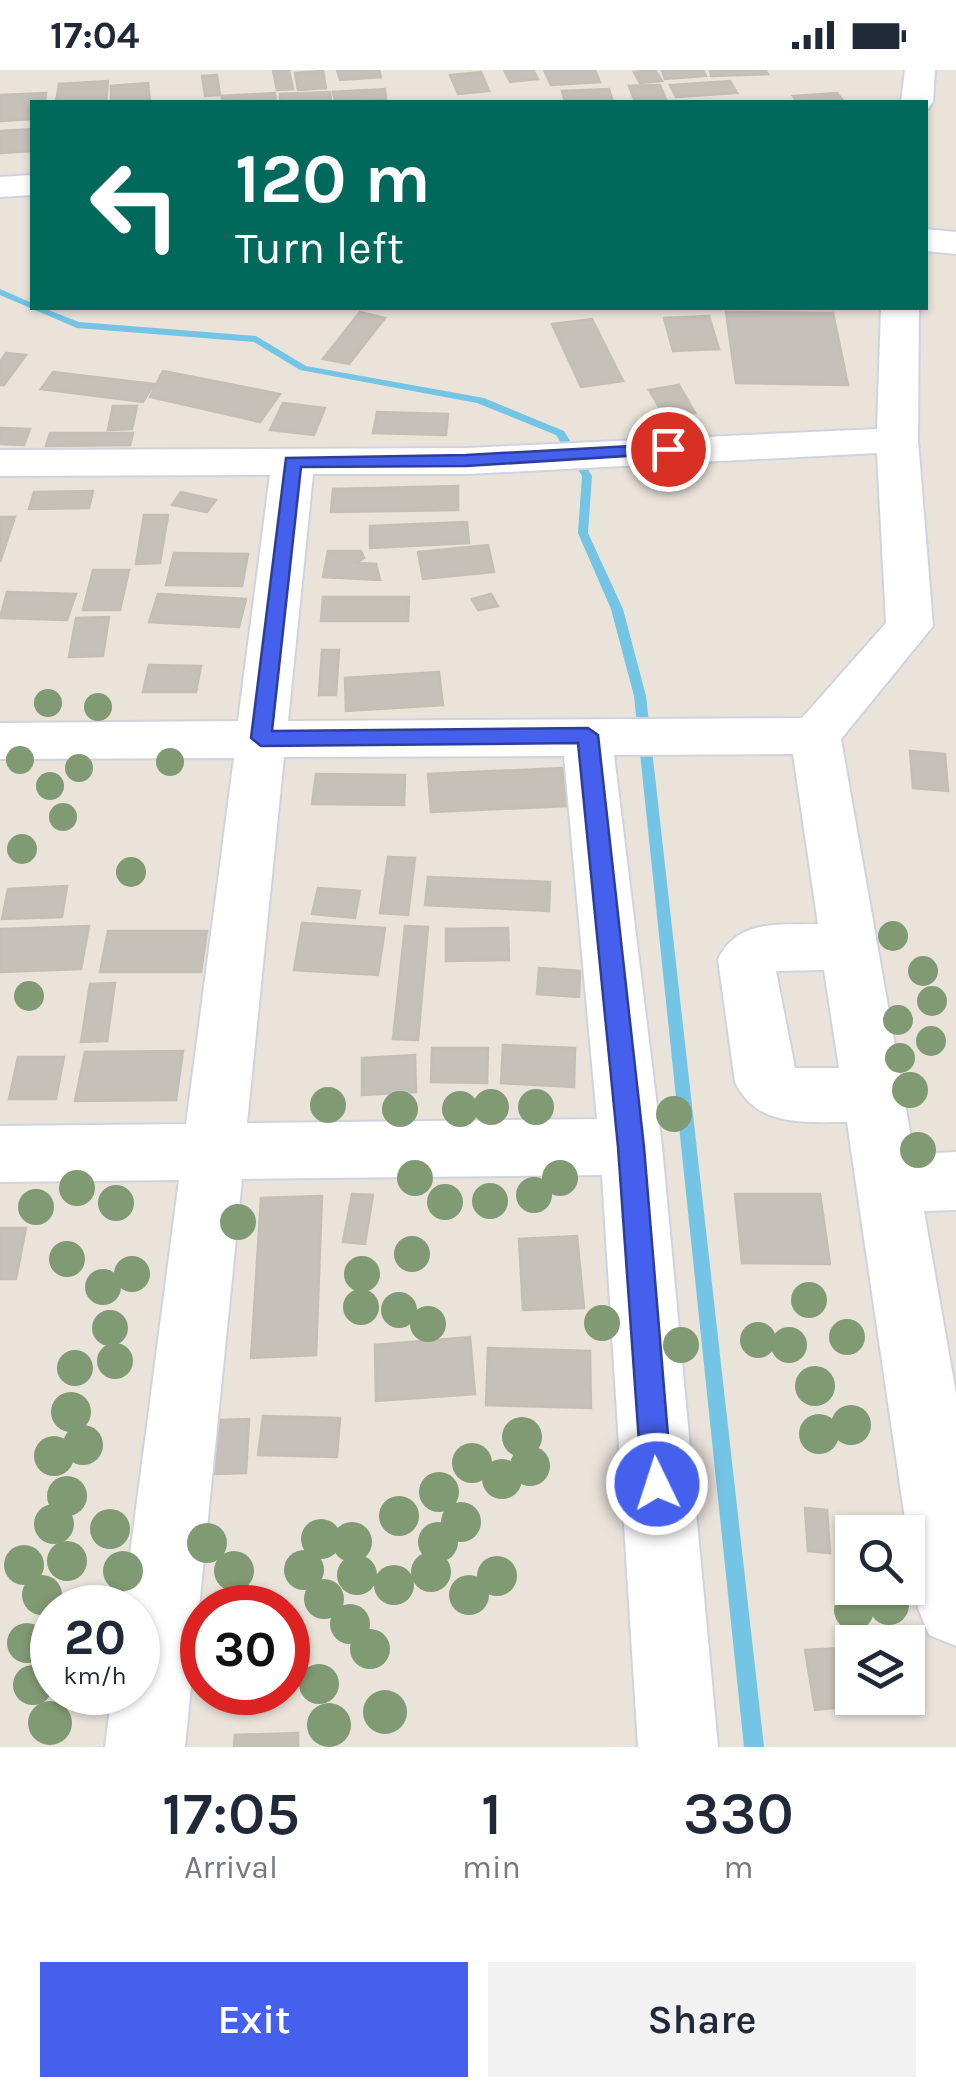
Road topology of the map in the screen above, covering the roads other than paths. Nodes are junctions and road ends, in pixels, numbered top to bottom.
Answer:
1 (920, 70) edge
2 (917, 100) edge
3 (928, 240) edge
4 (956, 243) edge
5 (900, 310) edge
6 (897, 440) junction
7 (292, 462) junction
8 (0, 463) edge
9 (933, 626) edge
10 (597, 735) junction
11 (815, 736) junction
12 (261, 738) junction
13 (0, 741) edge
14 (847, 946) junction
15 (874, 1095) junction
16 (631, 1147) junction
17 (213, 1152) junction
18 (0, 1154) edge
19 (956, 1181) edge
20 (887, 1184) junction
21 (956, 1608) edge
22 (145, 1747) edge
23 (678, 1747) edge

1 - 2 street
3 - 4 street
5 - 6 street
6 - 7 street
6 - 9 street
7 - 8 street
7 - 12 street
9 - 11 street
10 - 11 street
10 - 12 street
10 - 16 street
11 - 14 street
12 - 13 street
12 - 17 street
14 - 15 street
14 - 15 street
15 - 20 street
16 - 17 street
16 - 23 street
17 - 18 street
17 - 22 street
19 - 20 street
20 - 21 street

